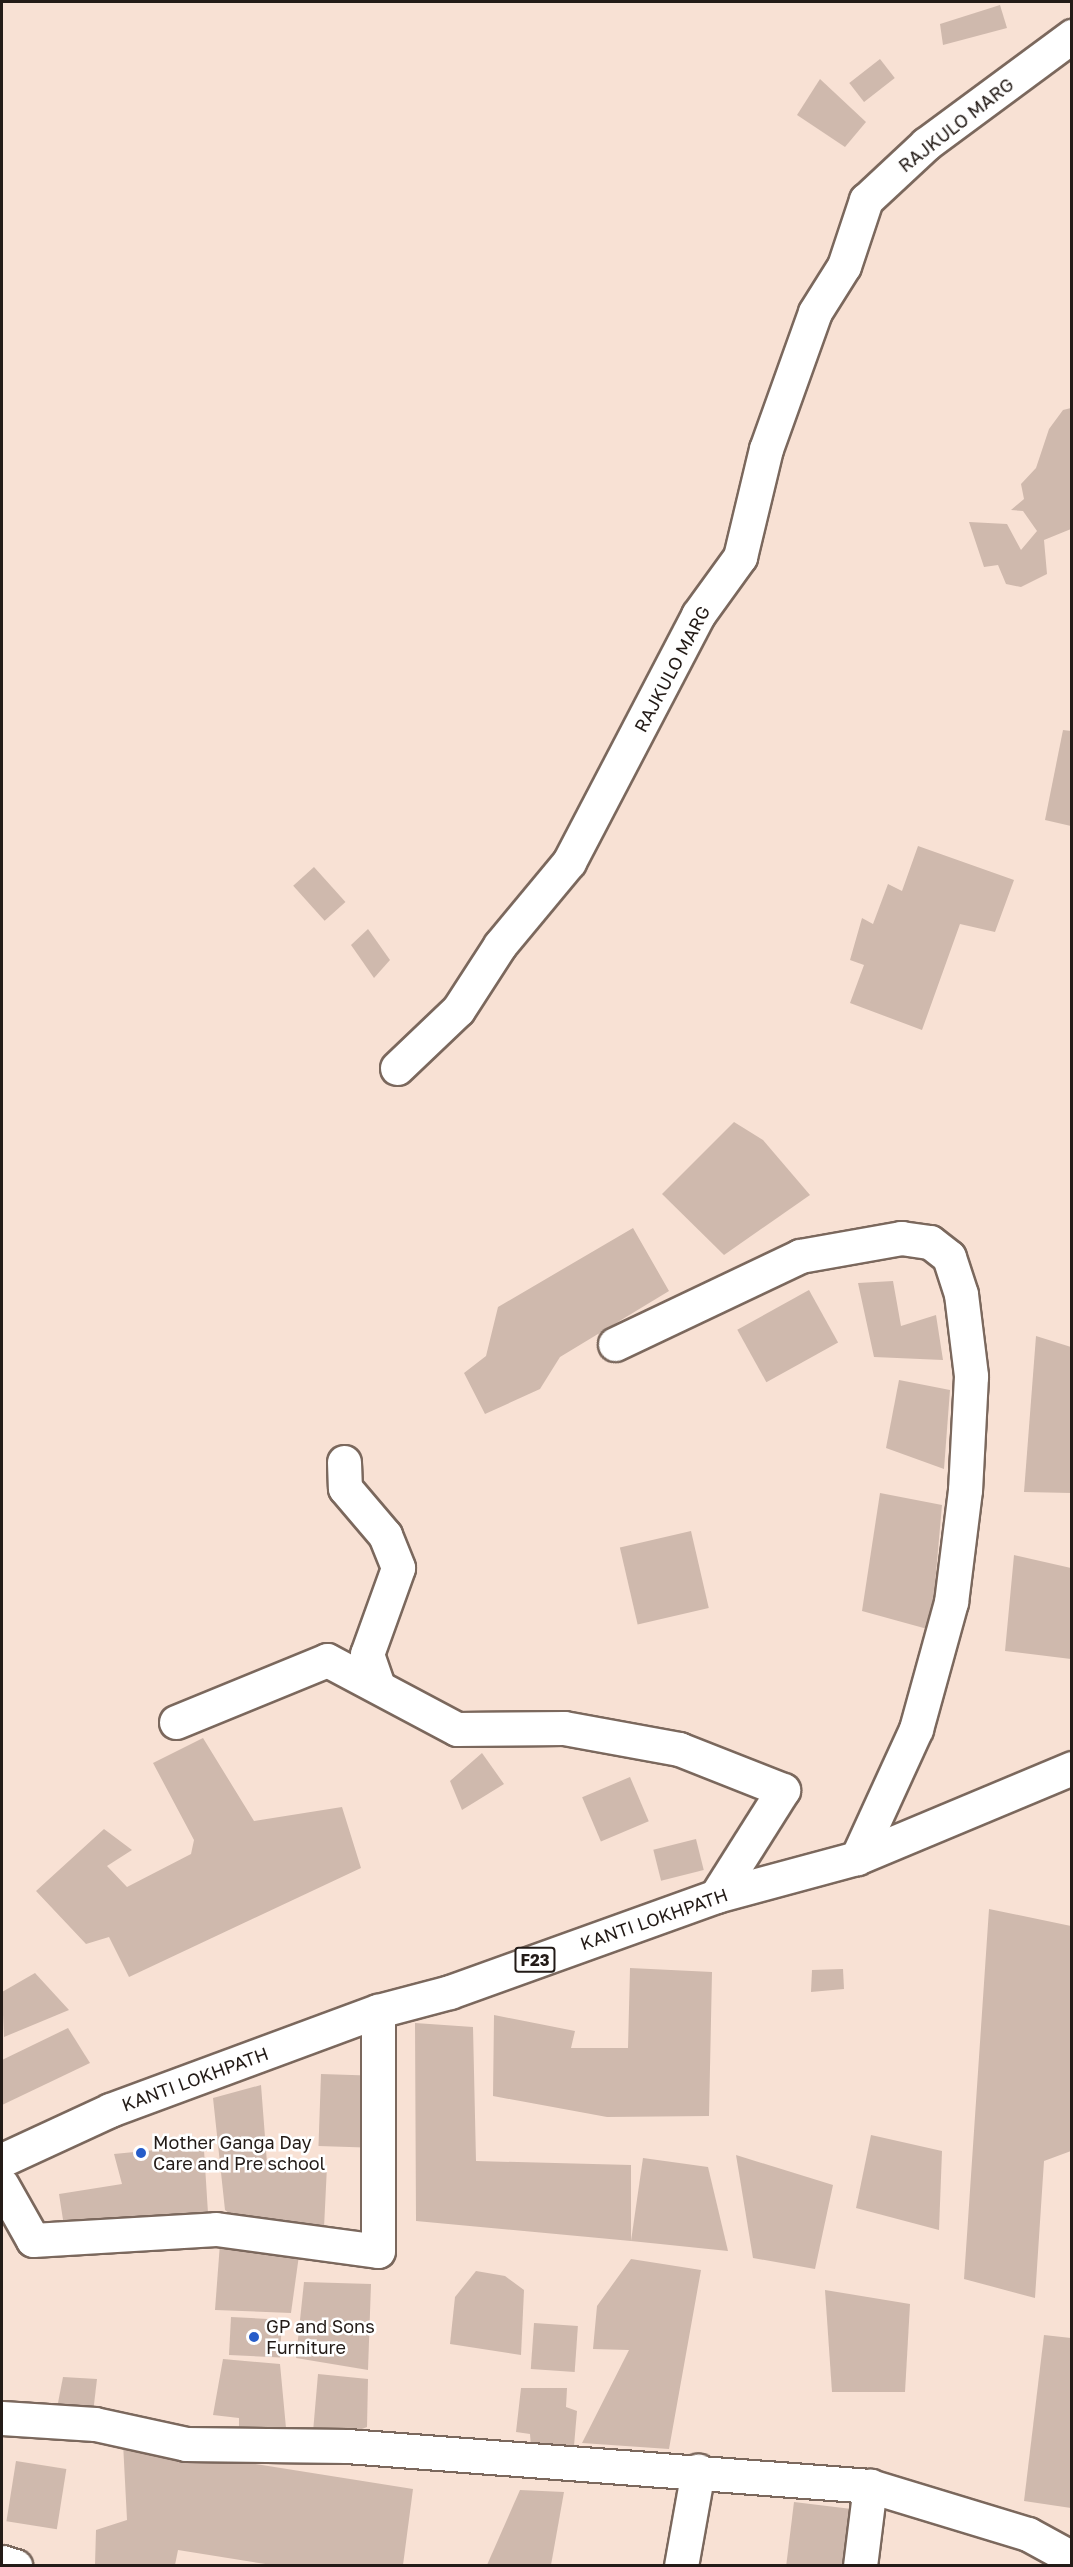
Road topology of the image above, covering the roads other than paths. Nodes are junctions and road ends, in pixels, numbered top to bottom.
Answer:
1 (1071, 36) edge
2 (398, 1068) dead end
3 (615, 1344) dead end
4 (344, 1462) dead end
5 (378, 1686) junction
6 (176, 1722) dead end
7 (1071, 1768) edge
8 (857, 1858) junction
9 (716, 1896) junction
10 (378, 2012) junction
11 (2, 2160) edge
12 (2, 2185) edge
13 (2, 2418) edge
14 (698, 2471) junction
15 (870, 2486) junction
16 (1071, 2558) edge
17 (2, 2562) edge
18 (15, 2565) edge
19 (681, 2565) edge
20 (860, 2565) edge

1 - 2 street, RAJKULO MARG
3 - 8 street
4 - 5 street
5 - 6 street
5 - 9 street
7 - 8 street, KANTI LOKHPATH / F23
8 - 9 street, KANTI LOKHPATH / F23
9 - 10 street, KANTI LOKHPATH / F23
10 - 11 street, KANTI LOKHPATH / F23
10 - 12 street
13 - 14 street
14 - 15 street
14 - 19 street
15 - 16 street
15 - 20 street
17 - 18 street

